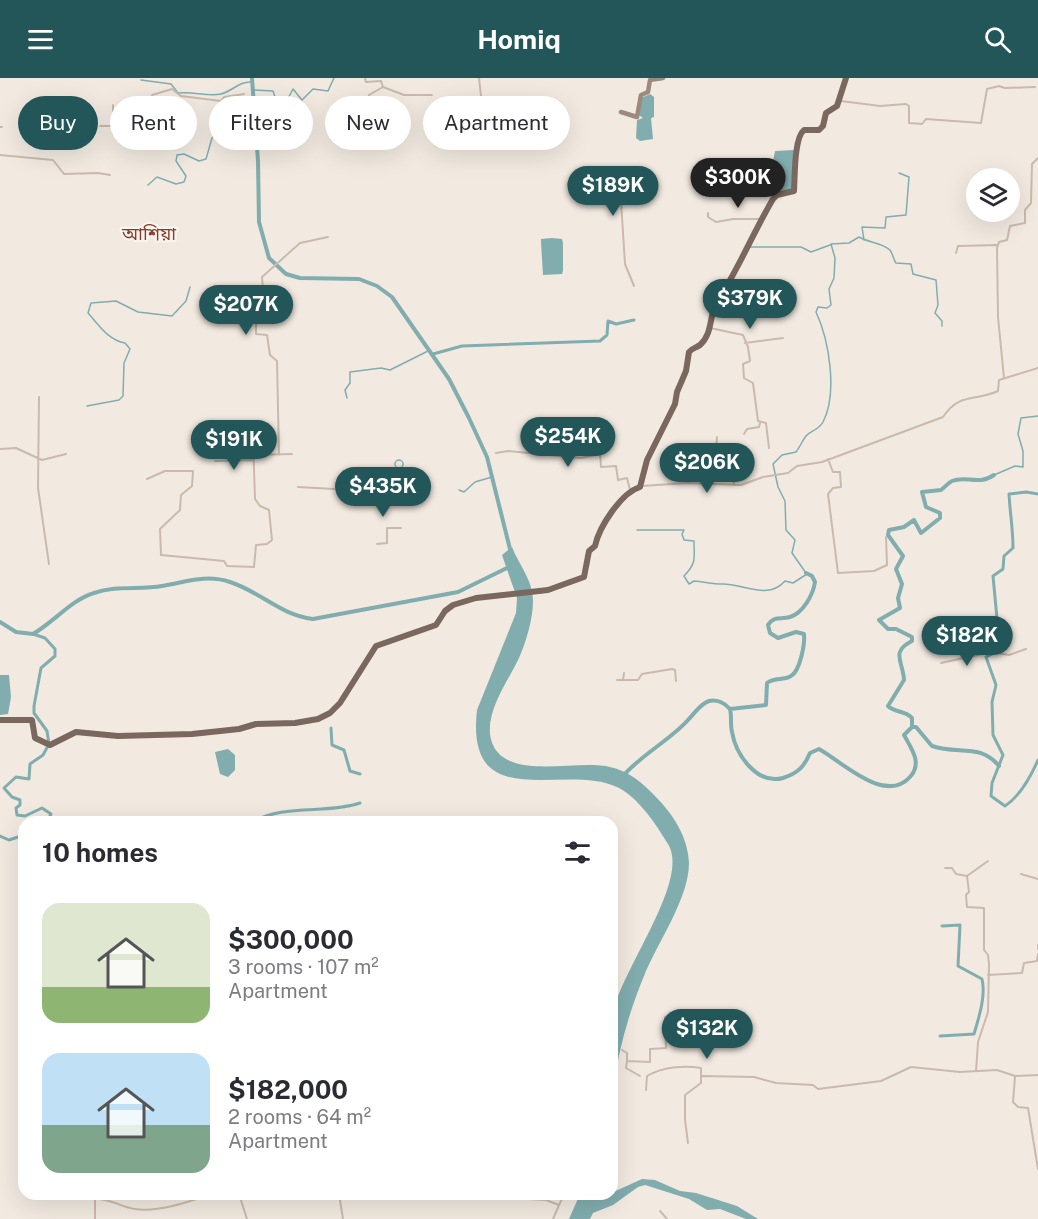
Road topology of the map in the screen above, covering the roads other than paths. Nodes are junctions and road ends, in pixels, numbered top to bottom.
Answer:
1 (365, 78) edge
2 (479, 78) edge
3 (663, 78) edge
4 (846, 78) edge
5 (383, 87) junction
6 (1035, 87) dead end
7 (244, 94) dead end
8 (152, 95) dead end
9 (432, 95) dead end
10 (369, 96) edge
11 (481, 96) edge
12 (838, 99) junction
13 (621, 112) dead end
14 (100, 126) dead end
15 (110, 126) edge
16 (0, 155) edge
17 (1038, 158) edge
18 (110, 175) dead end
19 (653, 180) dead end
20 (568, 184) dead end
21 (621, 201) junction
22 (708, 213) dead end
23 (708, 217) junction
24 (761, 219) junction
25 (705, 220) dead end
26 (328, 237) dead end
27 (997, 245) junction
28 (956, 253) dead end
29 (634, 286) dead end
30 (709, 328) junction
31 (783, 338) dead end
32 (746, 343) junction
33 (1038, 368) edge
34 (1004, 378) junction
35 (39, 397) dead end
36 (760, 423) junction
37 (744, 435) dead end
38 (717, 437) dead end
39 (253, 438) dead end
40 (769, 448) dead end
41 (0, 449) edge
42 (496, 453) dead end
43 (66, 454) dead end
44 (292, 454) dead end
45 (253, 455) junction
46 (279, 455) junction
47 (828, 459) junction
48 (38, 460) junction
49 (254, 460) junction
50 (215, 461) dead end
51 (147, 479) dead end
52 (734, 485) junction
53 (298, 487) dead end
54 (640, 487) junction
55 (334, 489) dead end
56 (630, 490) junction
57 (401, 528) dead end
58 (886, 537) dead end
59 (377, 544) dead end
60 (49, 564) dead end
61 (1026, 649) dead end
62 (941, 663) dead end
63 (624, 673) dead end
64 (617, 680) dead end
65 (623, 680) junction
66 (676, 681) dead end
67 (0, 720) edge
68 (987, 861) dead end
69 (945, 868) dead end
70 (1021, 874) dead end
71 (967, 876) junction
72 (1038, 879) edge
73 (1038, 945) edge
74 (1038, 949) edge
75 (1038, 954) edge
76 (988, 975) junction
77 (670, 1014) dead end
78 (622, 1050) dead end
79 (627, 1061) junction
80 (976, 1071) junction
81 (1038, 1075) edge
82 (640, 1076) dead end
83 (702, 1076) junction
84 (1015, 1076) junction
85 (646, 1090) dead end
86 (688, 1143) dead end
87 (1038, 1169) edge
88 (95, 1200) edge
89 (113, 1200) edge
90 (193, 1200) edge
91 (241, 1200) edge
92 (340, 1200) edge
93 (546, 1200) edge
94 (561, 1200) edge
95 (559, 1205) junction
96 (660, 1211) dead end
97 (95, 1219) edge
98 (247, 1219) edge
99 (343, 1219) edge
100 (553, 1219) edge
101 (667, 1219) edge

1 - 5 street
2 - 11 street
3 - 13 street
4 - 12 main road
5 - 9 street
5 - 10 street
6 - 12 street
7 - 8 street
12 - 24 main road
14 - 15 street
16 - 18 street
17 - 27 street
19 - 21 street
20 - 21 street
21 - 29 street
22 - 23 street
23 - 24 street
23 - 25 street
24 - 30 main road
26 - 46 street
27 - 28 street
27 - 34 street
30 - 32 street
30 - 54 main road
31 - 32 street
32 - 36 street
33 - 34 street
34 - 47 street
35 - 48 street
36 - 37 street
36 - 40 street
38 - 52 street
39 - 45 street
41 - 48 street
42 - 56 street
43 - 48 street
44 - 46 street
45 - 46 street
45 - 49 street
47 - 52 street
47 - 58 street
48 - 60 street
49 - 50 street
49 - 51 street
52 - 54 street
53 - 55 street
54 - 56 main road
56 - 67 main road
57 - 59 street
61 - 62 street
63 - 65 street
64 - 65 street
65 - 66 street
68 - 71 street
69 - 71 street
70 - 72 street
71 - 76 street
73 - 74 street
75 - 76 street
76 - 80 street
77 - 79 street
78 - 79 street
79 - 82 street
80 - 83 street
80 - 84 street
81 - 84 street
83 - 85 street
83 - 86 street
84 - 87 street
88 - 97 street
89 - 90 street
91 - 98 street
92 - 99 street
93 - 95 street
94 - 95 street
95 - 100 street
96 - 101 street

